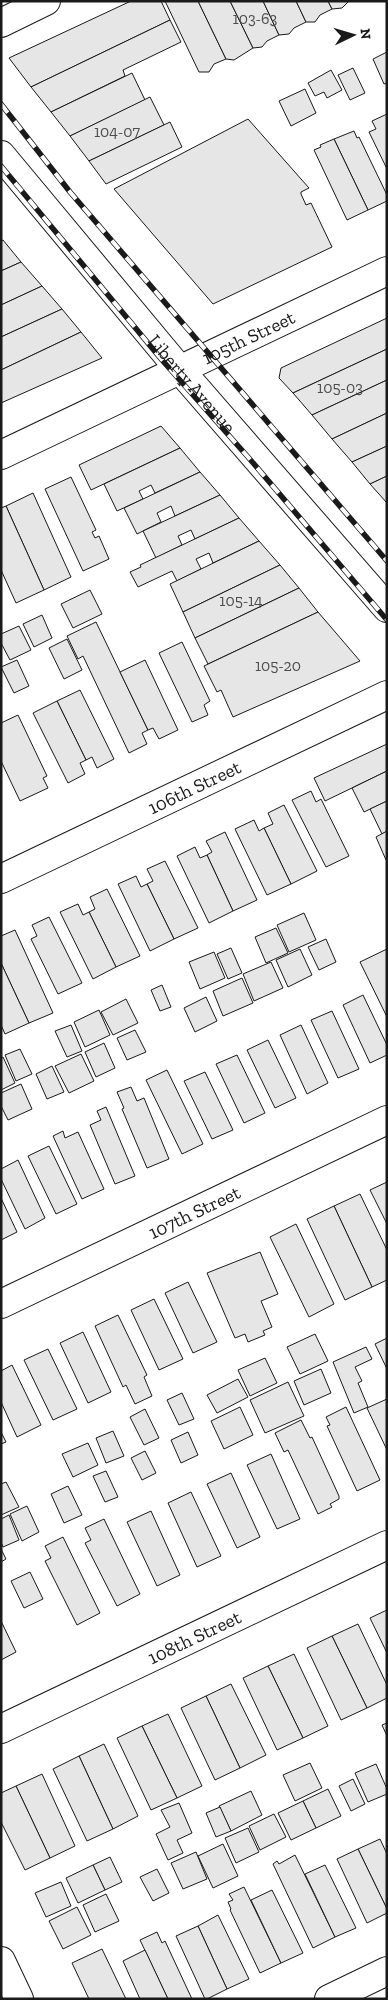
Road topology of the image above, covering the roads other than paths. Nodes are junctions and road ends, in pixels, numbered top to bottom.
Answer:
1 (46, 1) edge
2 (1, 23) edge
3 (1, 156) edge
4 (387, 271) edge
5 (180, 370) junction
6 (1, 455) edge
7 (387, 608) edge
8 (387, 695) edge
9 (1, 879) edge
10 (387, 1120) edge
11 (1, 1304) edge
12 (387, 1544) edge
13 (1, 1729) edge
14 (1, 1961) edge
15 (387, 1971) edge
16 (19, 1999) edge
17 (329, 1999) edge

1 - 2 street
3 - 5 street, Liberty Avenue
4 - 5 street, 105th Street
5 - 6 street, 105th Street
5 - 7 street, Liberty Avenue
8 - 9 street, 106th Street
10 - 11 street, 107th Street
12 - 13 street, 108th Street
14 - 16 street
15 - 17 street

